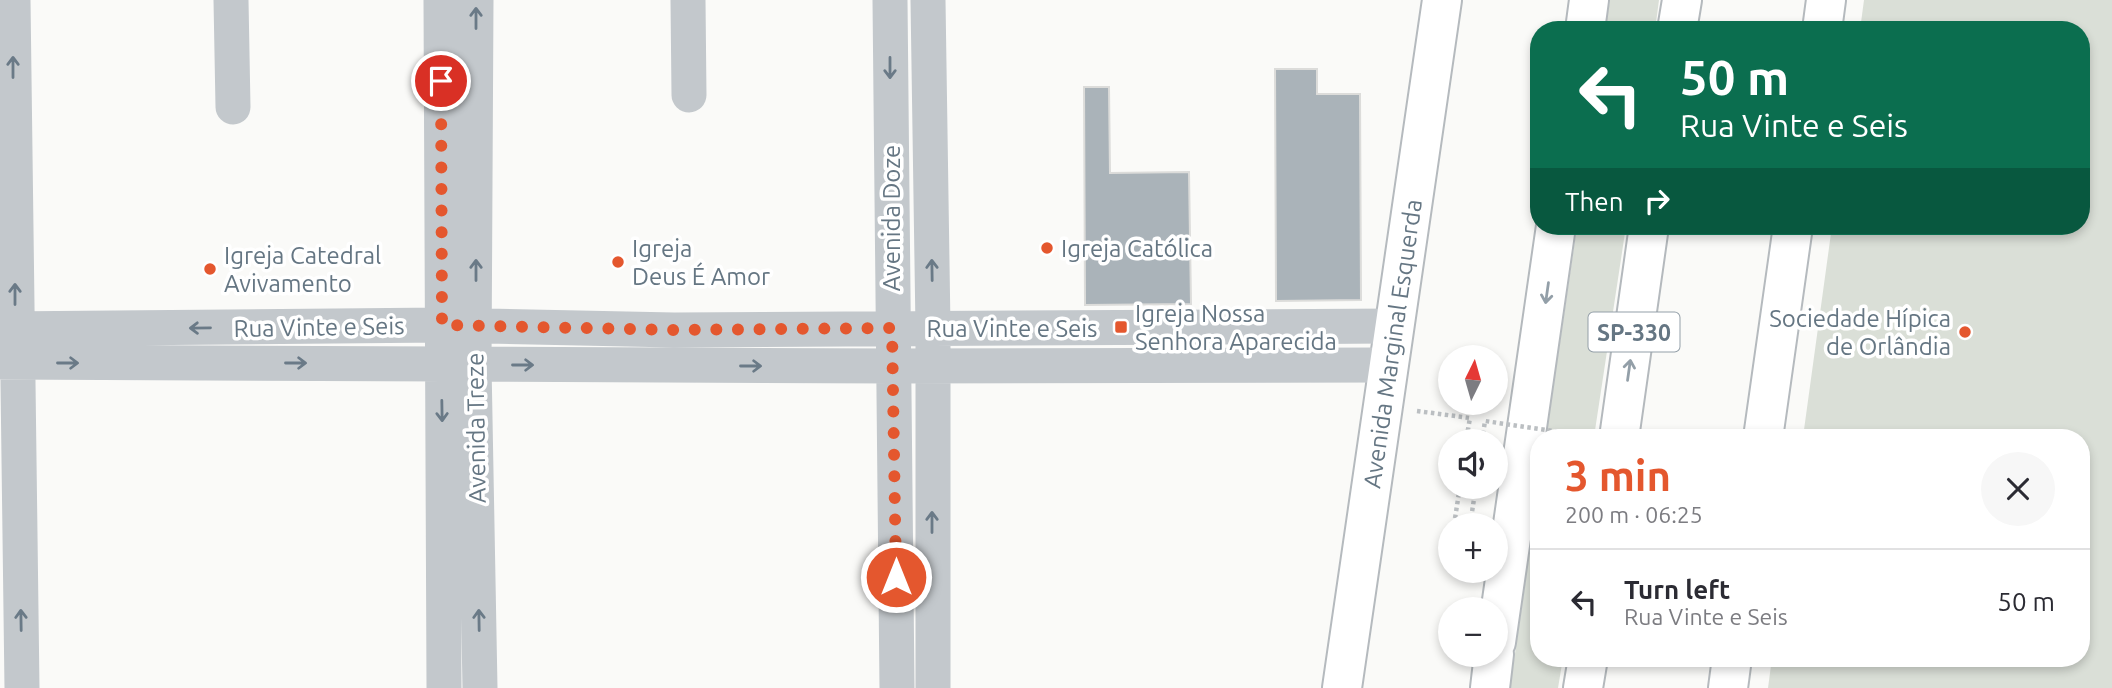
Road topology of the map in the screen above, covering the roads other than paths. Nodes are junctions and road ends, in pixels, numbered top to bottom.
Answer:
1 (13, 0) edge
2 (231, 0) edge
3 (441, 0) edge
4 (476, 0) edge
5 (688, 0) edge
6 (890, 0) edge
7 (928, 0) edge
8 (1442, 0) edge
9 (1589, 0) edge
10 (1682, 0) edge
11 (1826, 0) edge
12 (1586, 21) edge
13 (1678, 21) edge
14 (1823, 21) edge
15 (690, 95) dead end
16 (233, 107) dead end
17 (1555, 235) edge
18 (1648, 235) edge
19 (1792, 235) edge
20 (442, 325) junction
21 (476, 326) junction
22 (1395, 326) junction
23 (892, 328) junction
24 (933, 328) junction
25 (789, 329) junction
26 (8, 346) edge
27 (458, 364) junction
28 (1389, 365) junction
29 (788, 366) junction
30 (894, 366) junction
31 (932, 366) junction
32 (1620, 429) edge
33 (1764, 429) edge
34 (10, 528) edge
35 (1502, 597) edge
36 (896, 630) junction
37 (933, 630) junction
38 (1492, 667) edge
39 (1586, 667) edge
40 (1731, 667) edge
41 (22, 688) edge
42 (444, 688) edge
43 (480, 688) edge
44 (897, 688) edge
45 (933, 688) edge
46 (1342, 688) edge
47 (1490, 688) edge
48 (1583, 688) edge
49 (1728, 688) edge

26 -> 1 street
2 - 16 street
3 - 20 street, Avenida Treze
21 -> 4 street, Avenida Treze
5 - 15 street
6 -> 23 street, Avenida Doze
24 -> 7 street, Avenida Doze
8 - 22 main road, Avenida Marginal Esquerda
9 - 12 main road
10 - 13 main road
11 - 14 main road
17 -> 35 main road
32 -> 18 main road, SP-330
19 - 33 main road
20 - 21 street, Rua Vinte e Seis
20 -> 26 street, Rua Vinte e Seis
20 - 27 street, Avenida Treze
21 - 25 street, Rua Vinte e Seis
21 - 27 street, Avenida Treze
22 - 24 street, Rua Vinte e Seis
22 - 28 main road, Avenida Marginal Esquerda
23 - 24 street, Rua Vinte e Seis
23 - 25 street, Rua Vinte e Seis
23 - 30 street, Avenida Doze
24 - 31 street, Avenida Doze
25 - 29 street
26 -> 27 street, Rua Vinte e Seis
26 - 34 street
27 -> 29 street, Rua Vinte e Seis
27 -> 42 street, Avenida Treze
43 -> 27 street, Avenida Treze
28 - 31 street, Rua Vinte e Seis
28 - 46 main road, Avenida Marginal Esquerda
29 - 30 street, Rua Vinte e Seis
30 - 31 street, Rua Vinte e Seis
30 - 36 street, Avenida Doze
37 -> 31 street, Avenida Doze
41 -> 34 street
36 - 37 street
36 - 44 street, Avenida Doze
37 - 45 street, Avenida Doze
38 - 47 main road
39 - 48 main road
40 - 49 main road

